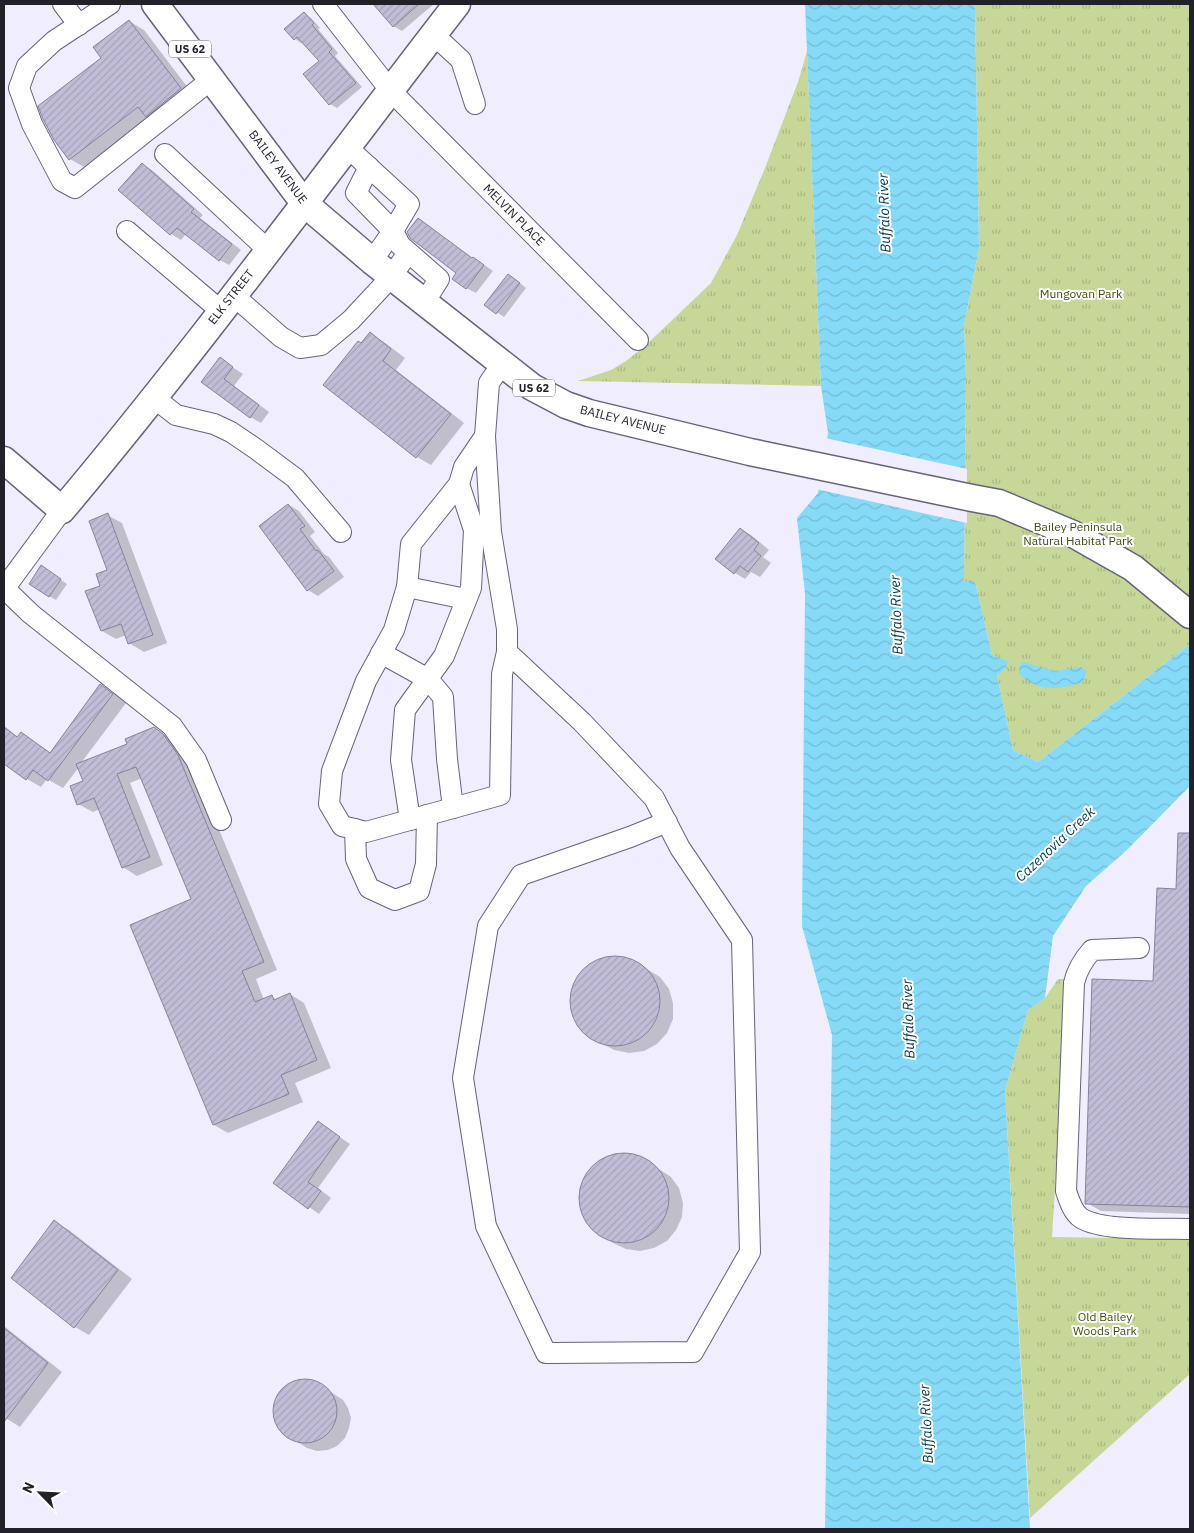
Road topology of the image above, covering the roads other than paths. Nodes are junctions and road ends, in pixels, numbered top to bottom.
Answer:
1 (63, 4) edge
2 (110, 4) edge
3 (155, 4) edge
4 (322, 4) edge
5 (457, 4) edge
6 (78, 25) junction
7 (433, 34) junction
8 (212, 79) junction
9 (390, 90) junction
10 (474, 104) dead end
11 (348, 147) junction
12 (165, 154) dead end
13 (369, 167) junction
14 (304, 203) junction
15 (127, 231) dead end
16 (393, 231) junction
17 (268, 250) junction
18 (408, 253) junction
19 (381, 269) junction
20 (227, 303) junction
21 (424, 303) junction
22 (638, 340) dead end
23 (502, 364) junction
24 (153, 398) junction
25 (485, 436) junction
26 (4, 460) edge
27 (459, 484) junction
28 (62, 510) junction
29 (341, 532) dead end
30 (407, 587) junction
31 (4, 589) edge
32 (466, 599) junction
33 (1186, 612) edge
34 (508, 652) junction
35 (381, 653) junction
36 (428, 679) junction
37 (453, 808) junction
38 (418, 817) junction
39 (221, 820) dead end
40 (667, 822) junction
41 (355, 829) junction
42 (1139, 948) dead end
43 (1190, 1229) edge

1 - 6 street
2 - 6 street
3 - 8 main road, BAILEY AVENUE / US 62
4 - 9 street, MELVIN PLACE
5 - 7 main road, ELK STREET
6 - 8 street
7 - 9 main road, ELK STREET
7 - 10 street
8 - 14 main road, BAILEY AVENUE / US 62
9 - 11 main road, ELK STREET
9 - 22 street, MELVIN PLACE
11 - 13 street
11 - 14 main road, ELK STREET
12 - 17 street
13 - 16 street
13 - 16 street
14 - 17 main road, ELK STREET
14 - 19 main road, BAILEY AVENUE / US 62
15 - 20 street
16 - 18 street
16 - 19 street
17 - 20 main road, ELK STREET
18 - 19 street
18 - 21 street
19 - 20 street
19 - 21 main road, BAILEY AVENUE / US 62
20 - 24 main road, ELK STREET
21 - 23 main road, BAILEY AVENUE / US 62
23 - 25 street
23 - 33 main road, BAILEY AVENUE / US 62
24 - 28 main road, ELK STREET
24 - 29 street
25 - 27 street
25 - 34 street
26 - 28 main road
27 - 30 street
27 - 32 street
28 - 31 street, ELK STREET
30 - 32 street
30 - 35 street
31 - 39 street
32 - 36 street
34 - 37 street
34 - 40 street
35 - 36 street
35 - 41 street
36 - 37 street
36 - 38 street
37 - 38 street
38 - 41 street
38 - 41 street
40 - 40 street
42 - 43 street

